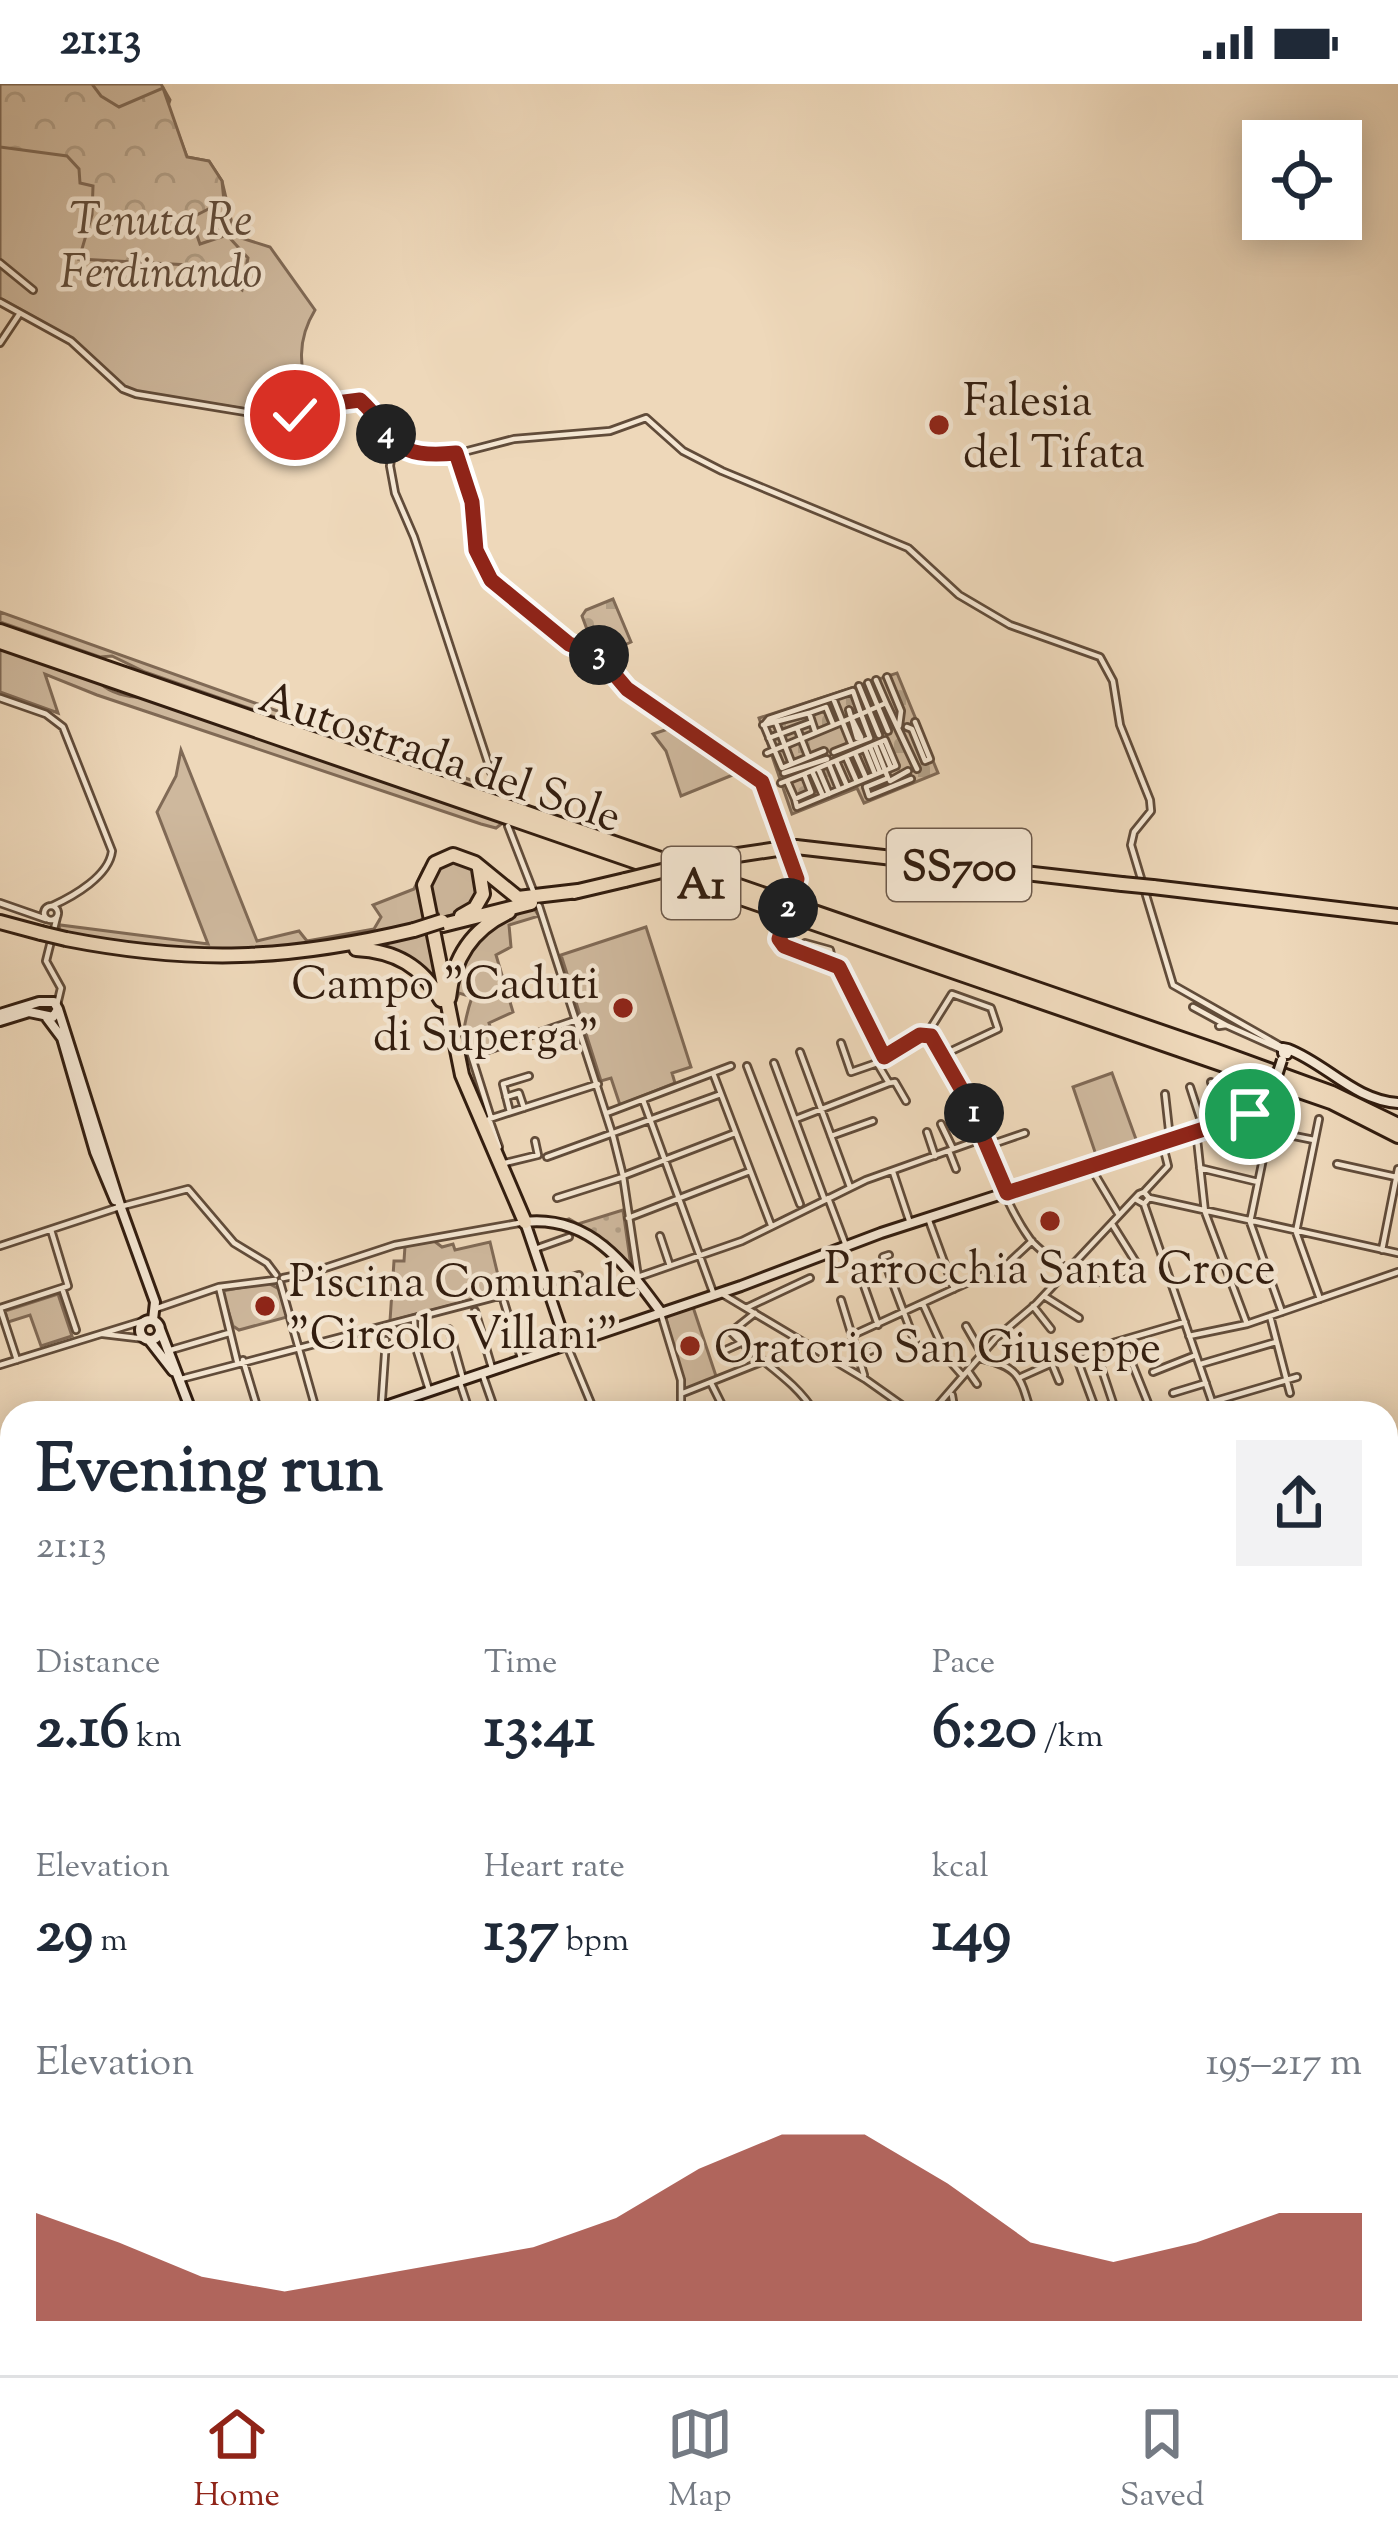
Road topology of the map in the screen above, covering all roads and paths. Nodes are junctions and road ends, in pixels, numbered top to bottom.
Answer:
1 (0, 263) edge
2 (33, 290) dead end
3 (0, 302) edge
4 (20, 313) junction
5 (0, 343) edge
6 (393, 444) junction
7 (456, 453) junction
8 (0, 631) edge
9 (0, 642) edge
10 (887, 676) dead end
11 (877, 680) dead end
12 (868, 683) dead end
13 (859, 686) dead end
14 (0, 698) edge
15 (833, 698) junction
16 (886, 703) junction
17 (877, 706) junction
18 (869, 710) junction
19 (809, 713) junction
20 (861, 714) junction
21 (851, 716) junction
22 (901, 720) junction
23 (842, 721) junction
24 (812, 722) junction
25 (915, 722) dead end
26 (776, 723) junction
27 (763, 725) junction
28 (830, 725) junction
29 (797, 728) junction
30 (816, 732) junction
31 (780, 734) junction
32 (769, 738) junction
33 (904, 738) junction
34 (860, 739) junction
35 (802, 740) junction
36 (878, 740) junction
37 (851, 745) junction
38 (785, 746) junction
39 (776, 750) junction
40 (833, 752) dead end
41 (767, 753) dead end
42 (855, 753) junction
43 (846, 757) junction
44 (809, 758) junction
45 (829, 759) junction
46 (905, 762) dead end
47 (792, 764) junction
48 (815, 770) junction
49 (784, 772) dead end
50 (886, 772) junction
51 (912, 773) junction
52 (804, 774) junction
53 (862, 783) junction
54 (892, 787) junction
55 (843, 788) junction
56 (499, 793) dead end
57 (826, 795) junction
58 (812, 796) junction
59 (508, 826) dead end
60 (476, 863) junction
61 (578, 890) junction
62 (69, 898) junction
63 (536, 900) junction
64 (0, 903) edge
65 (49, 907) junction
66 (31, 912) junction
67 (58, 916) junction
68 (1398, 916) edge
69 (1, 922) edge
70 (442, 923) junction
71 (51, 929) junction
72 (805, 943) dead end
73 (335, 949) junction
74 (831, 961) junction
75 (54, 1005) junction
76 (1193, 1006) dead end
77 (448, 1012) junction
78 (45, 1016) junction
79 (0, 1017) edge
80 (577, 1020) junction
81 (927, 1034) junction
82 (841, 1043) dead end
83 (468, 1045) dead end
84 (485, 1051) dead end
85 (800, 1052) dead end
86 (1285, 1053) junction
87 (943, 1055) junction
88 (884, 1057) junction
89 (774, 1063) dead end
90 (877, 1063) junction
91 (731, 1066) dead end
92 (747, 1066) dead end
93 (713, 1073) junction
94 (529, 1076) dead end
95 (1211, 1082) dead end
96 (889, 1083) junction
97 (598, 1084) junction
98 (1190, 1087) dead end
99 (982, 1092) dead end
100 (721, 1094) junction
101 (1165, 1094) dead end
102 (506, 1097) junction
103 (967, 1099) junction
104 (643, 1100) junction
105 (906, 1101) dead end
106 (1398, 1103) edge
107 (524, 1108) junction
108 (821, 1110) junction
109 (510, 1112) junction
110 (607, 1114) junction
111 (491, 1118) junction
112 (1319, 1119) dead end
113 (794, 1120) junction
114 (873, 1120) dead end
115 (651, 1121) junction
116 (1225, 1122) junction
117 (941, 1124) dead end
118 (1398, 1125) edge
119 (1269, 1131) junction
120 (927, 1132) dead end
121 (1199, 1132) junction
122 (735, 1133) junction
123 (1025, 1133) dead end
124 (613, 1136) junction
125 (831, 1136) junction
126 (1398, 1136) edge
127 (1314, 1140) junction
128 (536, 1141) dead end
129 (1166, 1141) junction
130 (986, 1142) junction
131 (951, 1150) junction
132 (935, 1156) junction
133 (547, 1157) dead end
134 (665, 1159) junction
135 (1337, 1164) dead end
136 (1090, 1167) junction
137 (1200, 1168) junction
138 (956, 1169) dead end
139 (750, 1171) junction
140 (893, 1171) junction
141 (1397, 1173) edge
142 (623, 1177) junction
143 (1258, 1182) junction
144 (850, 1187) junction
145 (1007, 1193) junction
146 (556, 1198) dead end
147 (680, 1198) junction
148 (1143, 1198) junction
149 (826, 1199) junction
150 (800, 1204) dead end
151 (121, 1207) junction
152 (1205, 1211) junction
153 (1119, 1215) junction
154 (928, 1217) junction
155 (628, 1218) junction
156 (525, 1222) junction
157 (1250, 1222) junction
158 (910, 1223) junction
159 (1112, 1223) junction
160 (772, 1227) junction
161 (50, 1230) junction
162 (1296, 1232) junction
163 (660, 1235) dead end
164 (569, 1238) dead end
165 (1032, 1241) junction
166 (0, 1246) edge
167 (847, 1246) junction
168 (535, 1249) junction
169 (1382, 1250) junction
170 (1398, 1253) edge
171 (889, 1255) dead end
172 (701, 1256) junction
173 (670, 1266) junction
174 (857, 1266) dead end
175 (1067, 1269) junction
176 (1079, 1271) dead end
177 (1398, 1272) edge
178 (579, 1275) dead end
179 (638, 1277) junction
180 (811, 1278) dead end
181 (278, 1279) junction
182 (1110, 1281) dead end
183 (546, 1282) junction
184 (1100, 1282) dead end
185 (219, 1287) junction
186 (62, 1288) junction
187 (954, 1289) junction
188 (717, 1294) junction
189 (1044, 1296) junction
190 (841, 1300) dead end
191 (1320, 1300) junction
192 (504, 1302) dead end
193 (923, 1304) junction
194 (1033, 1306) junction
195 (746, 1308) junction
196 (154, 1309) junction
197 (476, 1311) dead end
198 (661, 1311) junction
199 (1282, 1312) junction
200 (754, 1313) junction
201 (904, 1314) junction
202 (1270, 1316) junction
203 (413, 1318) junction
204 (1079, 1318) dead end
205 (152, 1322) junction
206 (1185, 1322) junction
207 (1246, 1324) junction
208 (878, 1325) junction
209 (966, 1326) dead end
210 (449, 1329) dead end
211 (1051, 1329) dead end
212 (76, 1330) dead end
213 (229, 1333) junction
214 (97, 1334) junction
215 (853, 1335) junction
216 (1190, 1336) junction
217 (147, 1339) junction
218 (386, 1340) dead end
219 (1124, 1341) junction
220 (1276, 1342) junction
221 (566, 1343) junction
222 (742, 1343) junction
223 (300, 1347) junction
224 (1095, 1348) junction
225 (874, 1349) dead end
226 (171, 1350) junction
227 (918, 1350) dead end
228 (719, 1353) dead end
229 (1075, 1354) junction
230 (1196, 1355) junction
231 (860, 1356) junction
232 (981, 1356) junction
233 (521, 1358) junction
234 (17, 1360) junction
235 (240, 1360) junction
236 (761, 1362) junction
237 (1051, 1362) junction
238 (1199, 1365) junction
239 (0, 1366) edge
240 (1040, 1367) junction
241 (487, 1370) junction
242 (1154, 1372) dead end
243 (965, 1373) junction
244 (1021, 1377) junction
245 (1297, 1377) dead end
246 (181, 1379) junction
247 (461, 1379) junction
248 (866, 1379) junction
249 (1048, 1380) dead end
250 (1286, 1380) junction
251 (1059, 1381) dead end
252 (711, 1383) junction
253 (1206, 1383) junction
254 (977, 1384) dead end
255 (429, 1390) junction
256 (952, 1392) junction
257 (682, 1393) junction
258 (1174, 1393) dead end
259 (1291, 1394) dead end
260 (185, 1401) edge
261 (187, 1401) edge
262 (255, 1401) edge
263 (314, 1401) edge
264 (382, 1401) edge
265 (404, 1401) edge
266 (467, 1401) edge
267 (493, 1401) edge
268 (591, 1401) edge
269 (682, 1401) edge
270 (720, 1401) edge
271 (807, 1401) edge
272 (896, 1401) edge
273 (943, 1401) edge
274 (953, 1401) edge
275 (1027, 1401) edge
276 (1092, 1401) edge
277 (1112, 1401) edge
278 (1147, 1401) edge
279 (1212, 1401) edge
280 (1215, 1401) edge

1 - 2 street
3 - 4 street
4 - 5 street
4 - 6 street
6 - 7 street
6 - 56 street
7 - 74 street, bridge
7 - 86 street
8 - 118 highway, Autostrada del Sole / A1
9 - 126 highway, Autostrada del Sole / A1
10 - 22 street
11 - 16 street
12 - 17 street
13 - 18 street
14 - 62 street
15 - 20 street
15 - 23 street
15 - 27 street
16 - 17 street
16 - 22 street
17 - 18 street
17 - 36 street
18 - 20 street
18 - 36 street
19 - 24 street
19 - 26 street
19 - 28 street
20 - 21 street
20 - 36 street
21 - 23 street
21 - 34 street
22 - 33 street
23 - 28 street
23 - 37 street
24 - 29 street
24 - 30 street
25 - 33 street
26 - 27 street
26 - 31 street
27 - 32 street
28 - 30 street
29 - 31 street
29 - 35 street
30 - 35 street
30 - 45 street
31 - 32 street
31 - 38 street
32 - 39 street
33 - 51 street
34 - 36 street
34 - 37 street
35 - 38 street
35 - 44 street
36 - 42 street
36 - 50 street
36 - 50 street
37 - 40 street
38 - 39 street
38 - 47 street
39 - 41 street
39 - 47 street
42 - 43 street
42 - 53 street
43 - 45 street
43 - 53 street
44 - 45 street
44 - 47 street
45 - 48 street
45 - 49 street
45 - 55 street
46 - 50 street
48 - 52 street
48 - 57 street
50 - 51 street
50 - 53 street
50 - 53 street
50 - 54 street
51 - 54 street
52 - 58 street
52 - 58 street
53 - 54 street
53 - 55 street
55 - 57 street
57 - 58 street
59 - 63 street
60 - 61 highway
60 - 70 highway
60 - 77 highway
61 - 63 highway, SS700
61 - 68 highway, SS700, bridge
62 - 65 street
62 - 67 street
63 - 70 highway, SS700
63 - 77 highway
63 - 80 street
64 - 66 street
65 - 66 street
65 - 67 street
65 - 71 street
66 - 71 street
67 - 71 street
69 - 71 highway
70 - 73 highway, bridge
71 - 73 highway
71 - 75 street
72 - 74 street
73 - 77 highway
74 - 88 street
75 - 78 street
75 - 78 street
75 - 79 street
75 - 151 street
76 - 86 street
77 - 156 highway
78 - 79 street
78 - 151 street
80 - 84 street
80 - 97 street
81 - 87 street
81 - 87 street
81 - 88 street
82 - 90 street
83 - 111 street
85 - 108 street
86 - 106 street
86 - 116 street, bridge
87 - 103 street
88 - 90 street
89 - 113 street
90 - 96 street
91 - 93 street
92 - 150 street
93 - 100 street
93 - 104 street
94 - 102 street
95 - 116 street
96 - 105 street
96 - 108 street
97 - 107 street
97 - 110 street
98 - 121 street
99 - 103 street
100 - 115 street
100 - 122 street
101 - 129 street
102 - 107 street
102 - 109 street
103 - 130 street
104 - 110 street
104 - 115 street
107 - 109 street
108 - 113 street
108 - 125 street
109 - 111 street
110 - 124 street
111 - 128 street
112 - 127 street
113 - 149 street
114 - 125 street
115 - 124 street
115 - 134 street
116 - 121 street
117 - 131 street
119 - 121 street
119 - 127 street
119 - 143 street
120 - 132 street
121 - 129 street
121 - 137 street
122 - 134 street
122 - 139 street
123 - 130 street
124 - 133 street
124 - 142 street
125 - 144 street
127 - 162 street
129 - 136 street
129 - 148 street
130 - 131 street
130 - 145 street
131 - 132 street
131 - 138 street
132 - 140 street
134 - 142 street
134 - 147 street
135 - 141 street
136 - 145 street
136 - 153 street
137 - 143 street
137 - 152 street
139 - 147 street
139 - 160 street
140 - 144 street
140 - 158 street
141 - 169 street
142 - 146 street
142 - 155 street
143 - 157 street
144 - 149 street
145 - 154 street
145 - 165 street
147 - 155 street
147 - 172 street
148 - 152 street
148 - 153 street
148 - 206 street
149 - 160 street
149 - 167 street
151 - 161 street
151 - 181 street
151 - 196 street
152 - 157 street
152 - 207 street
153 - 159 street
154 - 158 street
154 - 187 street
155 - 179 street
156 - 168 street
156 - 179 street
156 - 181 street
157 - 162 street
157 - 199 street
158 - 167 street
159 - 175 street
159 - 182 street
160 - 172 street
161 - 166 street
161 - 186 street
162 - 169 street
162 - 191 street
163 - 173 street
164 - 168 street
165 - 175 street
165 - 187 street
167 - 188 street
168 - 183 street
169 - 170 street
171 - 201 street
172 - 173 street
172 - 188 street
173 - 179 street
174 - 208 street
175 - 189 street
176 - 184 street
177 - 191 street
178 - 183 street
179 - 198 street
180 - 195 street
181 - 185 street
181 - 223 street
183 - 203 street
183 - 221 street
185 - 196 street
185 - 213 street
186 - 212 street
186 - 234 street
187 - 193 street
188 - 195 street
188 - 198 street
189 - 194 street
189 - 204 street
190 - 215 street
191 - 199 street
192 - 233 street
193 - 201 street
193 - 243 street
194 - 211 street
194 - 232 street
195 - 200 street
196 - 205 street
197 - 241 street
198 - 221 street
198 - 257 street
199 - 202 street
200 - 222 street
200 - 248 street
201 - 208 street
201 - 227 street
202 - 207 street
202 - 220 street
203 - 223 street
203 - 255 street
205 - 214 street
205 - 217 street
205 - 217 street
205 - 226 street
206 - 216 street
206 - 219 street
207 - 216 street
208 - 215 street
209 - 232 street
210 - 247 street
213 - 226 street
213 - 235 street
214 - 217 street
214 - 234 street
215 - 231 street
216 - 230 street
217 - 260 street
218 - 264 street
219 - 224 street
219 - 278 street
220 - 238 street
220 - 250 street
221 - 233 street
221 - 268 street
222 - 228 street
222 - 236 street
223 - 235 street
223 - 263 street
224 - 229 street
224 - 277 street
225 - 231 street
226 - 246 street
229 - 237 street
229 - 276 street
230 - 238 street
230 - 242 street
231 - 248 street
232 - 243 street
232 - 244 street
233 - 241 street
234 - 239 street
235 - 246 street
235 - 262 street
236 - 252 street
236 - 271 street
237 - 240 street
237 - 251 street
238 - 253 street
240 - 244 street
240 - 249 street
241 - 247 street
241 - 267 street
243 - 254 street
243 - 256 street
244 - 275 street
245 - 250 street
246 - 261 street
247 - 255 street
247 - 266 street
248 - 272 street
250 - 259 street
250 - 280 street
252 - 257 street
252 - 270 street
253 - 258 street
253 - 279 street
255 - 265 street
256 - 273 street
256 - 274 street
257 - 269 street

